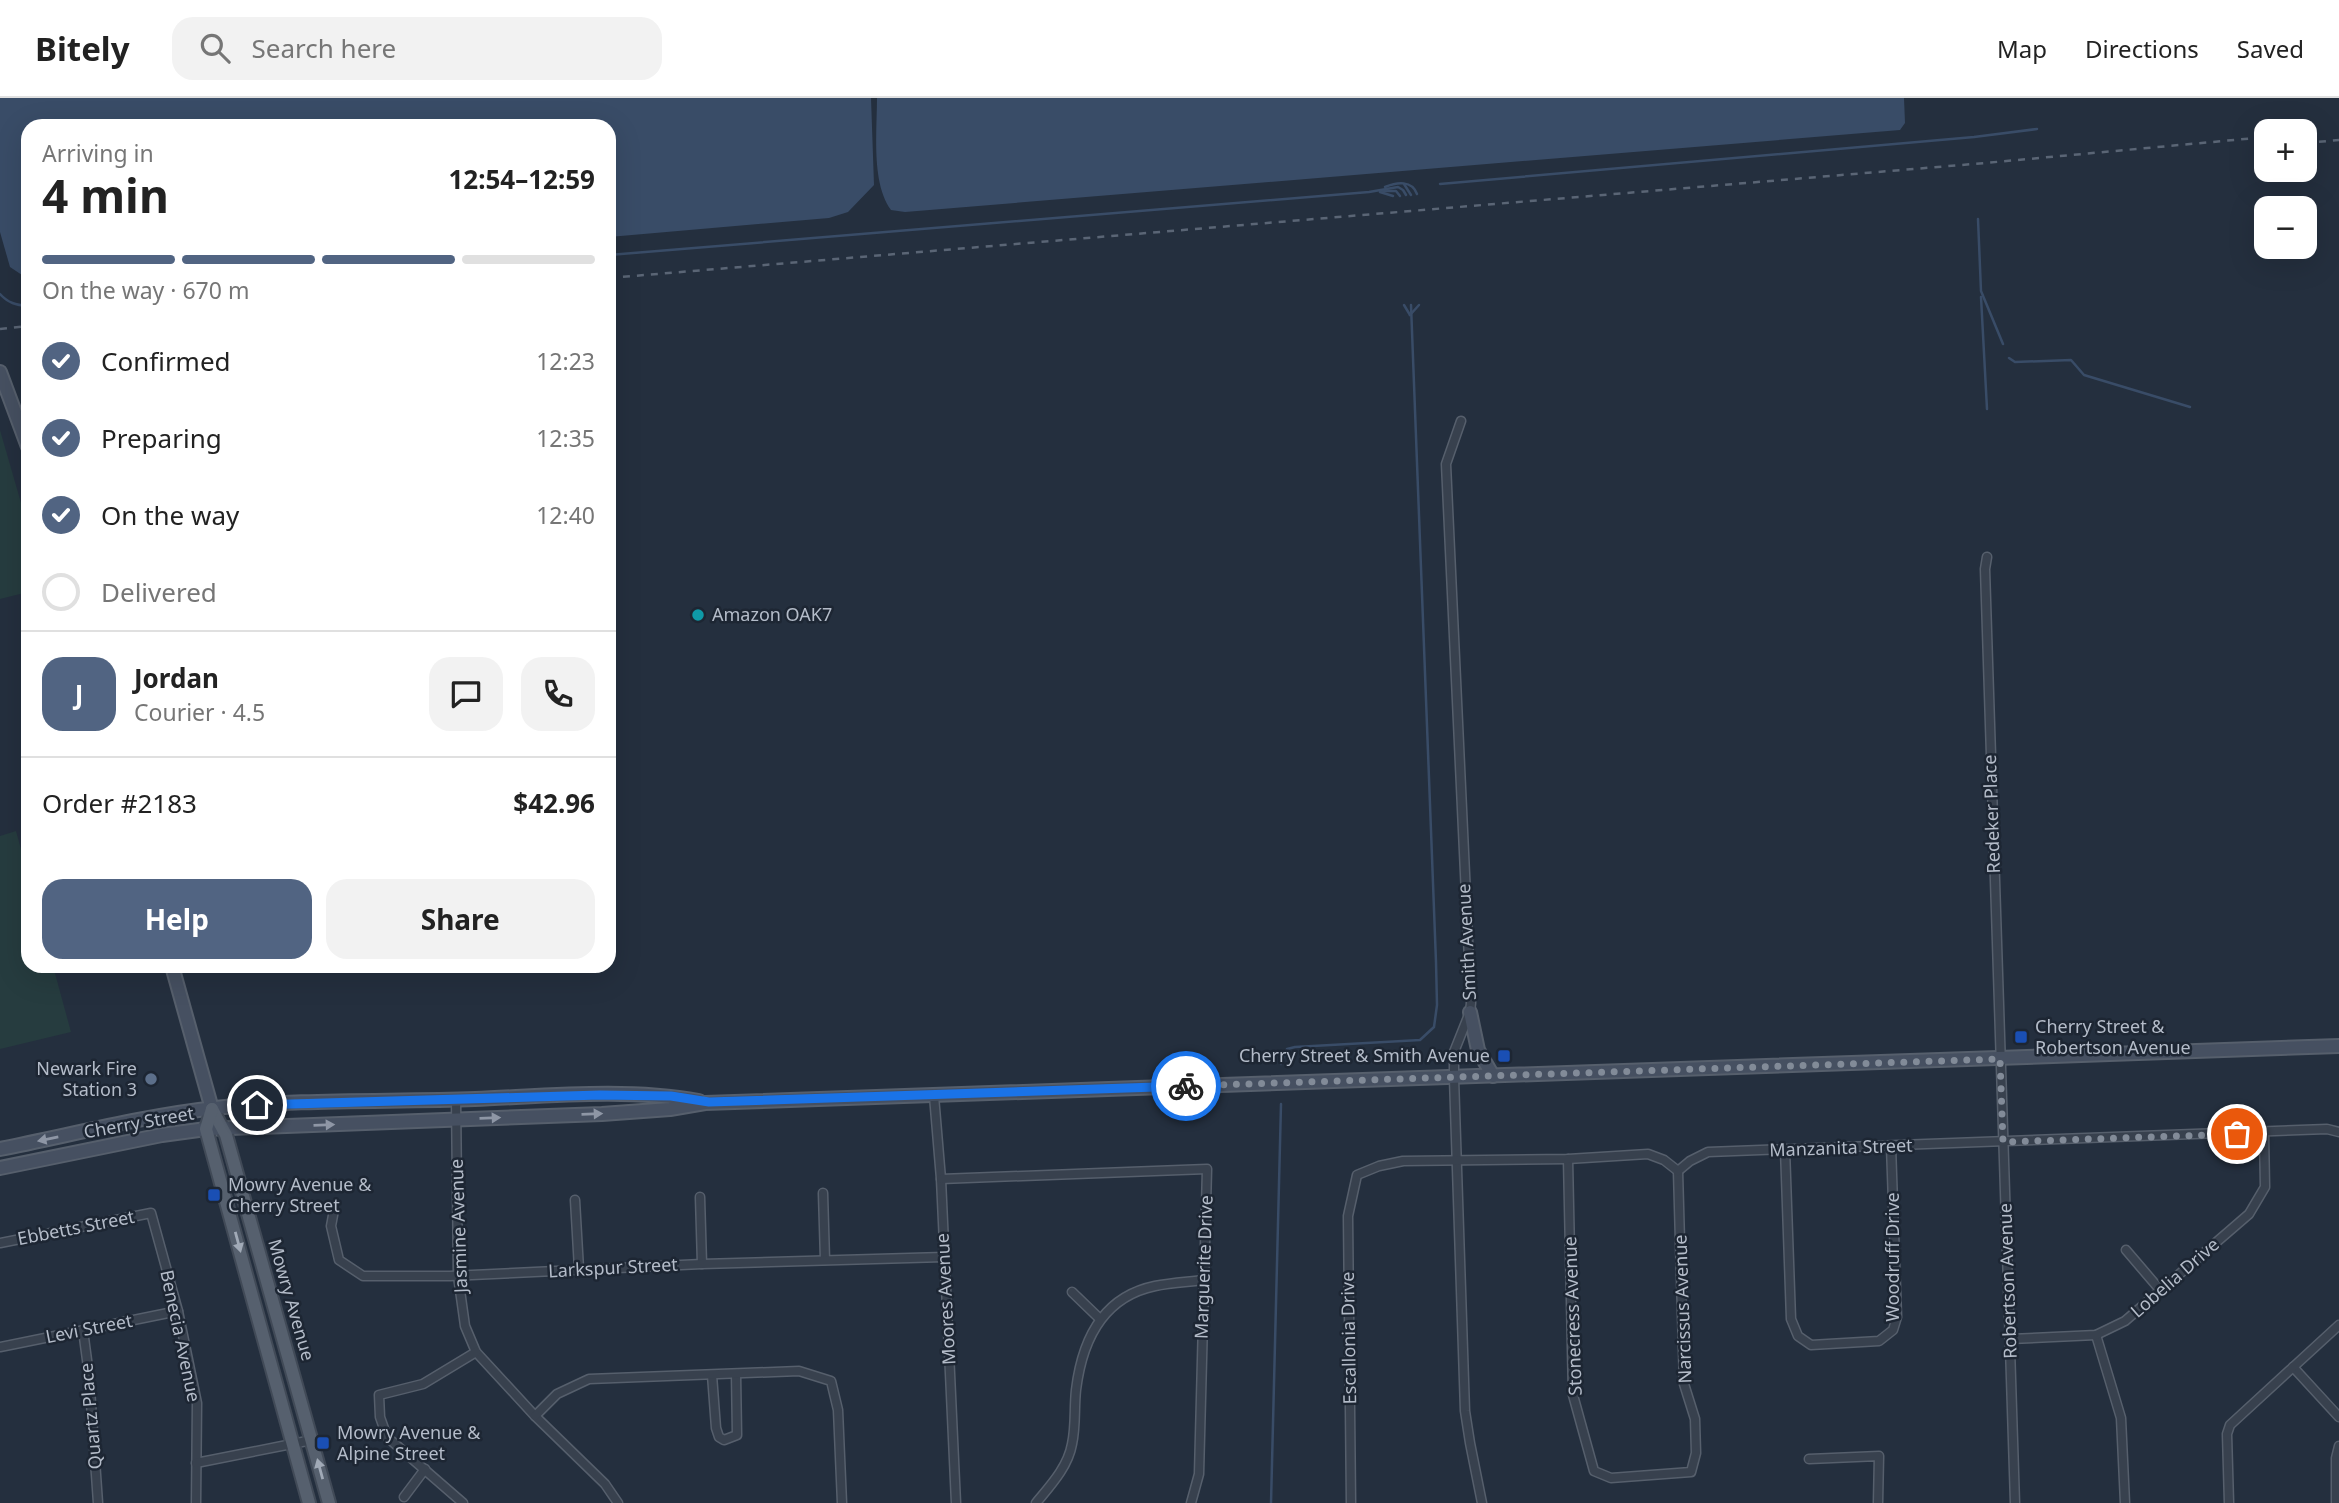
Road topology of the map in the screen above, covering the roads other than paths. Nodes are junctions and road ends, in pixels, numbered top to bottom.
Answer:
1 (0, 372) edge
2 (1461, 421) dead end
3 (21, 428) edge
4 (1987, 557) dead end
5 (174, 973) edge
6 (1470, 1012) junction
7 (2339, 1046) edge
8 (2000, 1059) junction
9 (1493, 1076) junction
10 (1454, 1078) junction
11 (934, 1096) junction
12 (456, 1099) junction
13 (705, 1102) junction
14 (212, 1109) junction
15 (457, 1119) junction
16 (223, 1128) junction
17 (206, 1129) junction
18 (2339, 1132) edge
19 (2264, 1133) junction
20 (2003, 1142) junction
21 (1891, 1146) junction
22 (0, 1149) edge
23 (1785, 1149) junction
24 (1568, 1159) junction
25 (1457, 1160) junction
26 (0, 1168) edge
27 (1678, 1171) junction
28 (941, 1179) junction
29 (822, 1193) dead end
30 (700, 1197) dead end
31 (575, 1200) dead end
32 (334, 1210) dead end
33 (151, 1213) joint
34 (0, 1243) edge
35 (2126, 1250) dead end
36 (944, 1257) junction
37 (825, 1260) junction
38 (702, 1264) junction
39 (579, 1269) junction
40 (458, 1276) junction
41 (1204, 1280) junction
42 (2161, 1291) junction
43 (1072, 1292) dead end
44 (178, 1311) junction
45 (1100, 1319) junction
46 (2339, 1325) edge
47 (83, 1330) junction
48 (2095, 1335) junction
49 (2010, 1339) junction
50 (0, 1347) edge
51 (476, 1352) junction
52 (2293, 1367) junction
53 (736, 1374) junction
54 (712, 1375) junction
55 (535, 1416) junction
56 (2339, 1417) edge
57 (312, 1440) junction
58 (293, 1445) junction
59 (2339, 1446) edge
60 (1809, 1459) dead end
61 (196, 1463) junction
62 (425, 1469) junction
63 (1594, 1471) joint
64 (404, 1497) dead end
65 (98, 1503) edge
66 (196, 1503) edge
67 (309, 1503) edge
68 (329, 1503) edge
69 (463, 1503) edge
70 (618, 1503) edge
71 (842, 1503) edge
72 (956, 1503) edge
73 (1036, 1503) edge
74 (1191, 1503) edge
75 (1352, 1503) edge
76 (1482, 1503) edge
77 (1878, 1503) edge
78 (2015, 1503) edge
79 (2124, 1503) edge
80 (2229, 1503) edge
81 (2336, 1503) edge

1 - 3 street
2 - 6 street, Smith Avenue
4 - 8 street, Redeker Place
5 - 14 street, Mowry Avenue
6 - 9 street
6 - 10 street, Smith Avenue
7 - 8 street, Cherry Street
8 - 9 street, Cherry Street
8 - 20 street, Robertson Avenue
9 - 10 street, Cherry Street
10 - 11 street, Cherry Street
10 - 25 street, Smith Avenue
11 - 13 street, Cherry Street
11 - 28 street, Moores Avenue
12 - 13 street, Cherry Street
12 - 14 street, Cherry Street
12 - 15 street, Jasmine Avenue
15 -> 13 street, Cherry Street
14 - 16 main road, Mowry Avenue
14 - 17 main road
14 -> 22 street, Cherry Street
16 -> 15 street, Cherry Street
15 - 40 street, Jasmine Avenue
16 - 17 street, Cherry Street
16 - 57 main road, Mowry Avenue
17 - 26 street, Cherry Street
17 -> 58 main road, Mowry Avenue
18 - 19 street, Manzanita Street
19 - 20 street, Manzanita Street
19 - 42 street, Lobelia Drive
20 - 21 street, Manzanita Street
20 - 49 street, Robertson Avenue
21 - 23 street, Manzanita Street
21 - 23 street, Woodruff Drive
23 - 27 street, Manzanita Street
24 - 25 street
24 - 27 street
24 - 63 street, Stonecress Avenue
25 - 75 street, Escallonia Drive
25 - 76 street, Smith Avenue
27 - 63 street, Narcissus Avenue
28 - 36 street, Moores Avenue
28 - 41 street, Marguerite Drive
29 - 37 street
30 - 38 street
31 - 39 street
32 - 40 street, Larkspur Street
33 - 34 street, Ebbetts Street
33 - 44 street, Benecia Avenue
35 - 42 street
36 - 37 street, Larkspur Street
36 - 72 street, Moores Avenue
37 - 38 street, Larkspur Street
38 - 39 street, Larkspur Street
39 - 40 street, Larkspur Street
40 - 51 street, Jasmine Avenue
41 - 45 street
41 - 74 street, Marguerite Drive
42 - 48 street, Lobelia Drive
43 - 45 street
44 - 47 street, Levi Street
44 - 61 street, Benecia Avenue
45 - 73 street
46 - 52 street
47 - 50 street, Levi Street
47 - 65 street, Quartz Place
48 - 49 street, Lobelia Drive
48 - 79 street
49 - 78 street, Robertson Avenue
51 - 55 street, Jasmine Avenue
51 - 62 street
52 - 56 street
52 - 80 street
53 - 54 street
53 - 54 street
53 - 71 street
54 - 55 street
55 - 70 street, Jasmine Avenue
57 - 58 street
68 -> 57 main road, Mowry Avenue
58 - 61 street
58 - 67 main road, Mowry Avenue
59 - 81 street
60 - 77 street
61 - 66 street, Benecia Avenue
62 - 64 street
62 - 69 street

